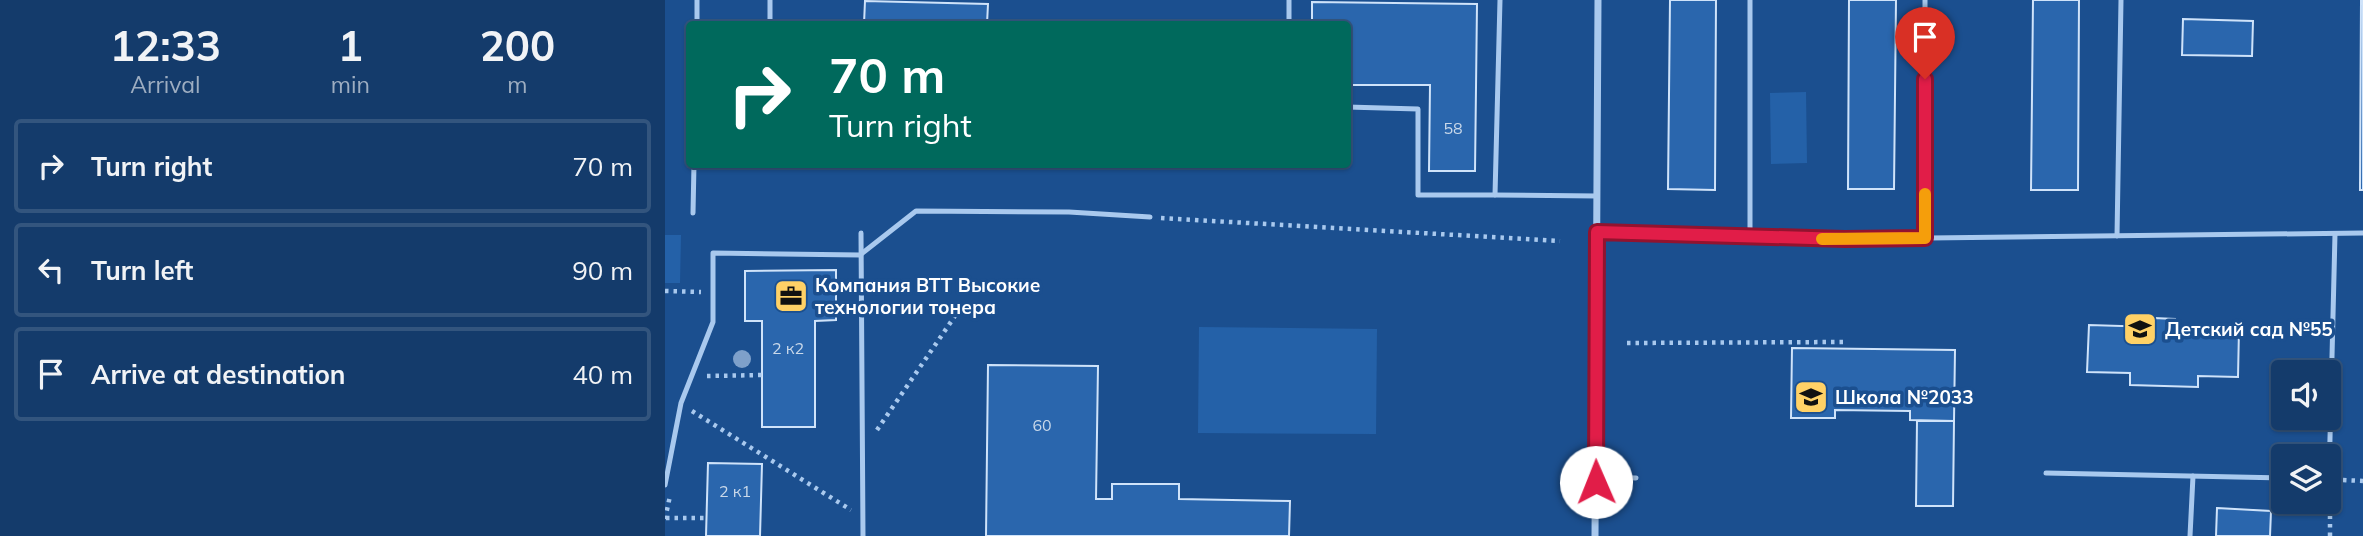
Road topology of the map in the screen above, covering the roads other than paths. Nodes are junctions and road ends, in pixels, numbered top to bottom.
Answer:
1 (698, 0) edge
2 (770, 0) edge
3 (1289, 0) edge
4 (1500, 0) edge
5 (1598, 0) edge
6 (1751, 0) edge
7 (1925, 0) edge
8 (2121, 0) edge
9 (697, 21) edge
10 (770, 21) edge
11 (1289, 21) edge
12 (1351, 107) edge
13 (694, 168) edge
14 (1495, 195) junction
15 (1597, 196) junction
16 (693, 213) dead end
17 (1150, 217) road end
18 (1597, 232) junction
19 (860, 233) dead end
20 (2335, 233) junction
21 (2363, 233) edge
22 (1750, 236) junction
23 (2117, 236) junction
24 (1925, 238) junction
25 (860, 255) junction
26 (2331, 444) edge
27 (2046, 473) dead end
28 (2193, 476) junction
29 (1595, 477) junction
30 (1636, 478) dead end
31 (2271, 478) edge
32 (665, 485) edge
33 (863, 536) edge
34 (1595, 536) edge
35 (2190, 536) edge

1 - 9 lane
2 - 10 lane
3 - 11 lane
4 - 14 lane
5 - 15 street
6 - 22 lane
7 - 24 lane
8 - 23 lane
12 - 14 lane
13 - 16 lane
14 - 15 lane
15 - 18 street
17 - 25 lane
18 - 22 lane
18 - 29 street
19 - 25 lane
20 - 21 lane
20 - 23 lane
20 - 26 lane
22 - 24 lane
23 - 24 lane
25 - 32 lane
25 - 33 lane
27 - 28 lane
28 - 31 lane
28 - 35 lane
29 - 30 lane
29 - 34 street

